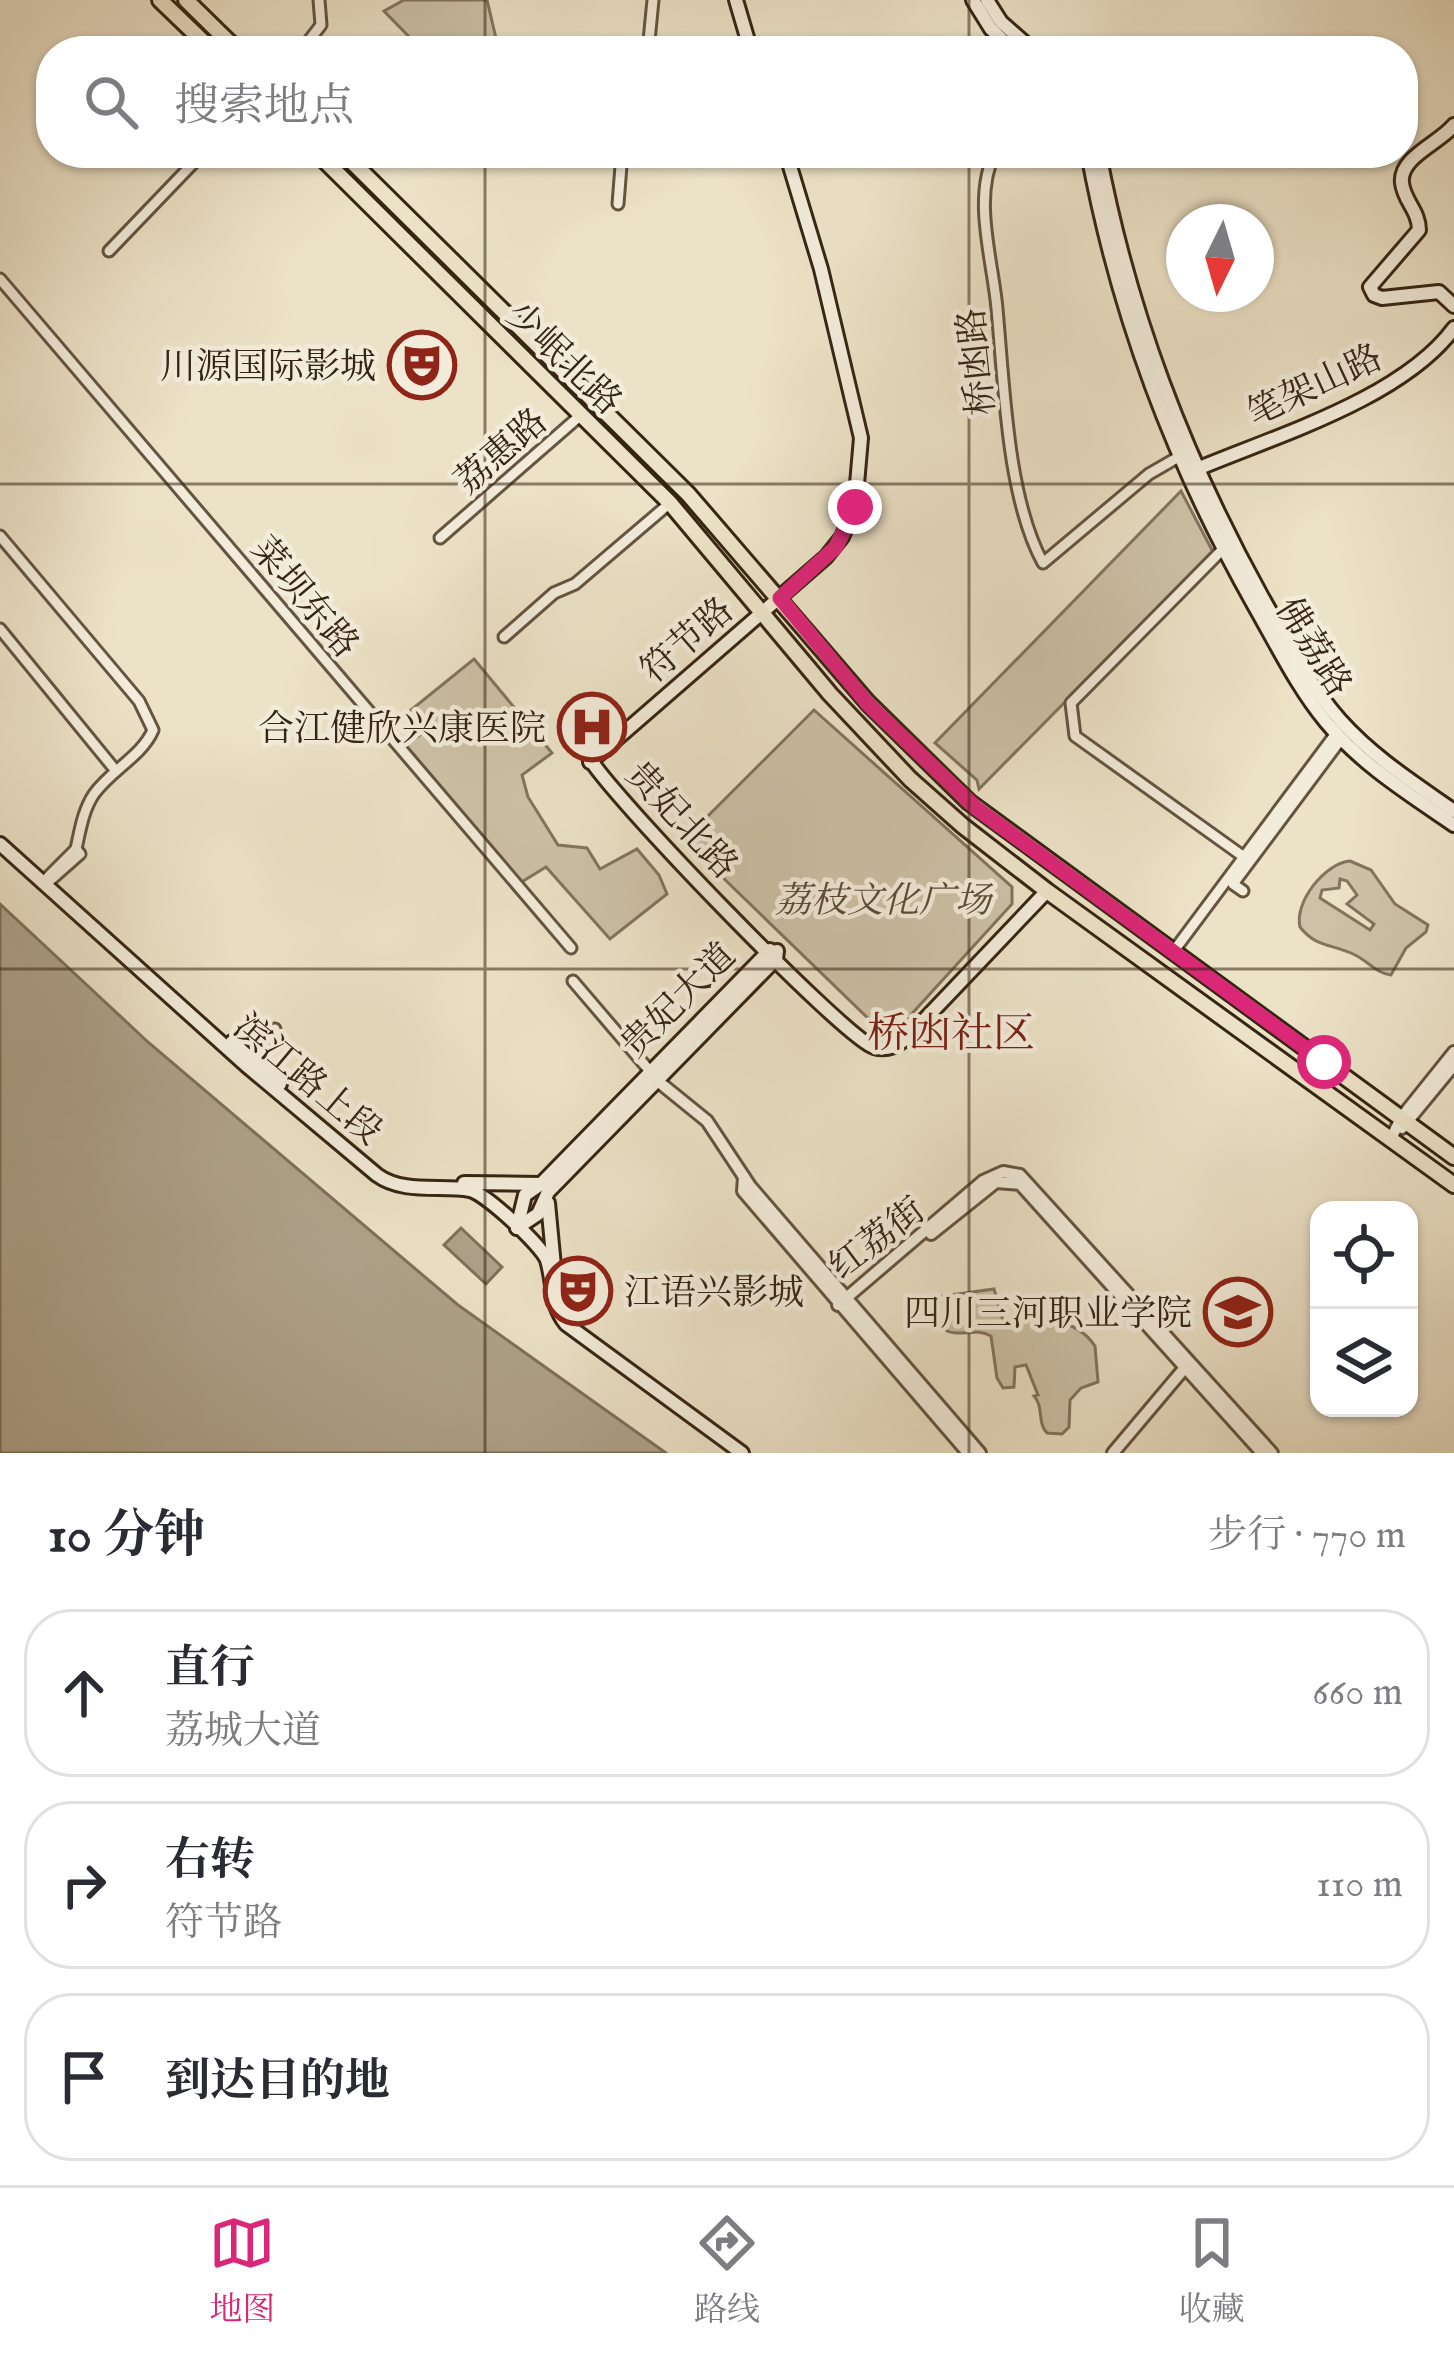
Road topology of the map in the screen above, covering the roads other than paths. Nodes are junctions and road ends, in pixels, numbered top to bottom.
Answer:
1 (160, 0) edge
2 (186, 0) edge
3 (319, 0) edge
4 (652, 0) edge
5 (973, 0) edge
6 (987, 0) edge
7 (739, 4) edge
8 (197, 36) edge
9 (223, 36) edge
10 (313, 36) edge
11 (649, 36) edge
12 (747, 36) edge
13 (998, 36) edge
14 (1017, 36) edge
15 (1454, 125) edge
16 (1418, 154) edge
17 (188, 168) edge
18 (331, 168) edge
19 (358, 168) edge
20 (621, 168) edge
21 (791, 168) edge
22 (989, 168) edge
23 (1092, 168) edge
24 (1103, 168) edge
25 (1406, 168) edge
26 (618, 204) dead end
27 (109, 250) dead end
28 (0, 279) edge
29 (1454, 306) edge
30 (1454, 328) edge
31 (595, 402) junction
32 (582, 414) junction
33 (1183, 454) junction
34 (1190, 472) junction
35 (670, 503) junction
36 (0, 536) edge
37 (440, 538) dead end
38 (1227, 545) junction
39 (778, 595) junction
40 (761, 609) junction
41 (802, 625) junction
42 (0, 628) edge
43 (504, 637) dead end
44 (784, 638) junction
45 (1342, 733) junction
46 (912, 749) junction
47 (592, 759) joint
48 (926, 762) junction
49 (896, 766) junction
50 (116, 772) junction
51 (910, 779) junction
52 (1454, 811) edge
53 (1454, 825) edge
54 (0, 834) edge
55 (0, 844) edge
56 (1244, 857) junction
57 (48, 882) junction
58 (1044, 888) junction
59 (1243, 891) dead end
60 (571, 948) dead end
61 (1173, 952) junction
62 (774, 953) junction
63 (573, 981) dead end
64 (275, 1029) dead end
65 (1454, 1052) edge
66 (249, 1063) junction
67 (1454, 1065) edge
68 (652, 1075) junction
69 (1375, 1099) junction
70 (1361, 1117) junction
71 (1405, 1121) junction
72 (1391, 1139) junction
73 (1434, 1142) junction
74 (1454, 1156) edge
75 (1421, 1160) junction
76 (1454, 1185) edge
77 (544, 1188) junction
78 (517, 1228) junction
79 (843, 1301) junction
80 (1188, 1367) junction
81 (742, 1453) edge
82 (754, 1453) edge
83 (968, 1453) edge
84 (980, 1453) edge
85 (1113, 1453) edge
86 (1123, 1453) edge
87 (1262, 1453) edge
88 (1272, 1453) edge

1 - 8 main road
2 - 9 main road
3 - 10 street
4 - 11 street
5 - 13 main road
6 - 14 main road
7 - 12 main road
15 - 16 main road, 笔架山路
17 - 27 street
18 - 32 main road, 少岷北路
19 - 31 main road, 少岷北路
20 - 26 street
21 - 39 main road, 符节路
22 - 33 street, 桥凼路
23 - 33 main road
24 - 33 main road
25 - 29 main road, 笔架山路
28 - 60 street, 菜坝东路
30 - 34 main road, 笔架山路
31 - 32 street, 荔惠路
31 - 39 main road, 少岷北路
32 - 35 main road, 少岷北路
32 - 37 street, 荔惠路
33 - 34 main road, 佛荔路
34 - 38 main road, 佛荔路
35 - 40 main road, 少岷北路
35 - 43 street
36 - 50 street
38 - 45 main road, 佛荔路
38 - 56 street
39 - 40 main road, 符节路
39 - 41 main road, 少岷北路
40 - 44 main road, 少岷北路
40 - 47 main road, 符节路
41 - 44 main road
41 - 46 main road, 少岷北路
42 - 50 street
44 - 49 main road, 少岷北路
45 - 52 main road, 佛荔路
45 - 53 main road, 佛荔路
45 - 56 street
45 - 59 street
46 - 48 main road, 少岷北路
46 - 49 main road
47 - 62 main road, 贵妃北路
48 - 51 main road
48 - 61 main road, 少岷北路
49 - 51 main road, 少岷北路
50 - 57 street
51 - 58 main road, 少岷北路
54 - 57 main road, 滨江路上段
55 - 57 main road, 滨江路上段
56 - 61 street
57 - 66 main road, 滨江路上段
58 - 62 main road, 贵妃北路
58 - 70 main road, 少岷北路
61 - 69 main road, 少岷北路
62 - 68 main road, 贵妃大道
63 - 68 street
64 - 66 street
65 - 71 street
66 - 77 main road, 滨江路上段
66 - 78 main road, 滨江路上段
67 - 71 street
68 - 77 main road, 贵妃大道
68 - 79 street
69 - 70 main road
69 - 71 main road, 少岷北路
70 - 72 main road, 少岷北路
71 - 72 street
71 - 73 main road, 少岷北路
72 - 75 main road, 少岷北路
73 - 74 main road, 少岷北路
73 - 75 main road
75 - 76 main road, 少岷北路
77 - 78 main road
77 - 78 main road
77 - 82 main road
78 - 81 main road, 滨江路上段
79 - 80 street, 红荔街
79 - 83 street
79 - 84 street
80 - 85 street
80 - 86 street
80 - 87 street
80 - 88 street

